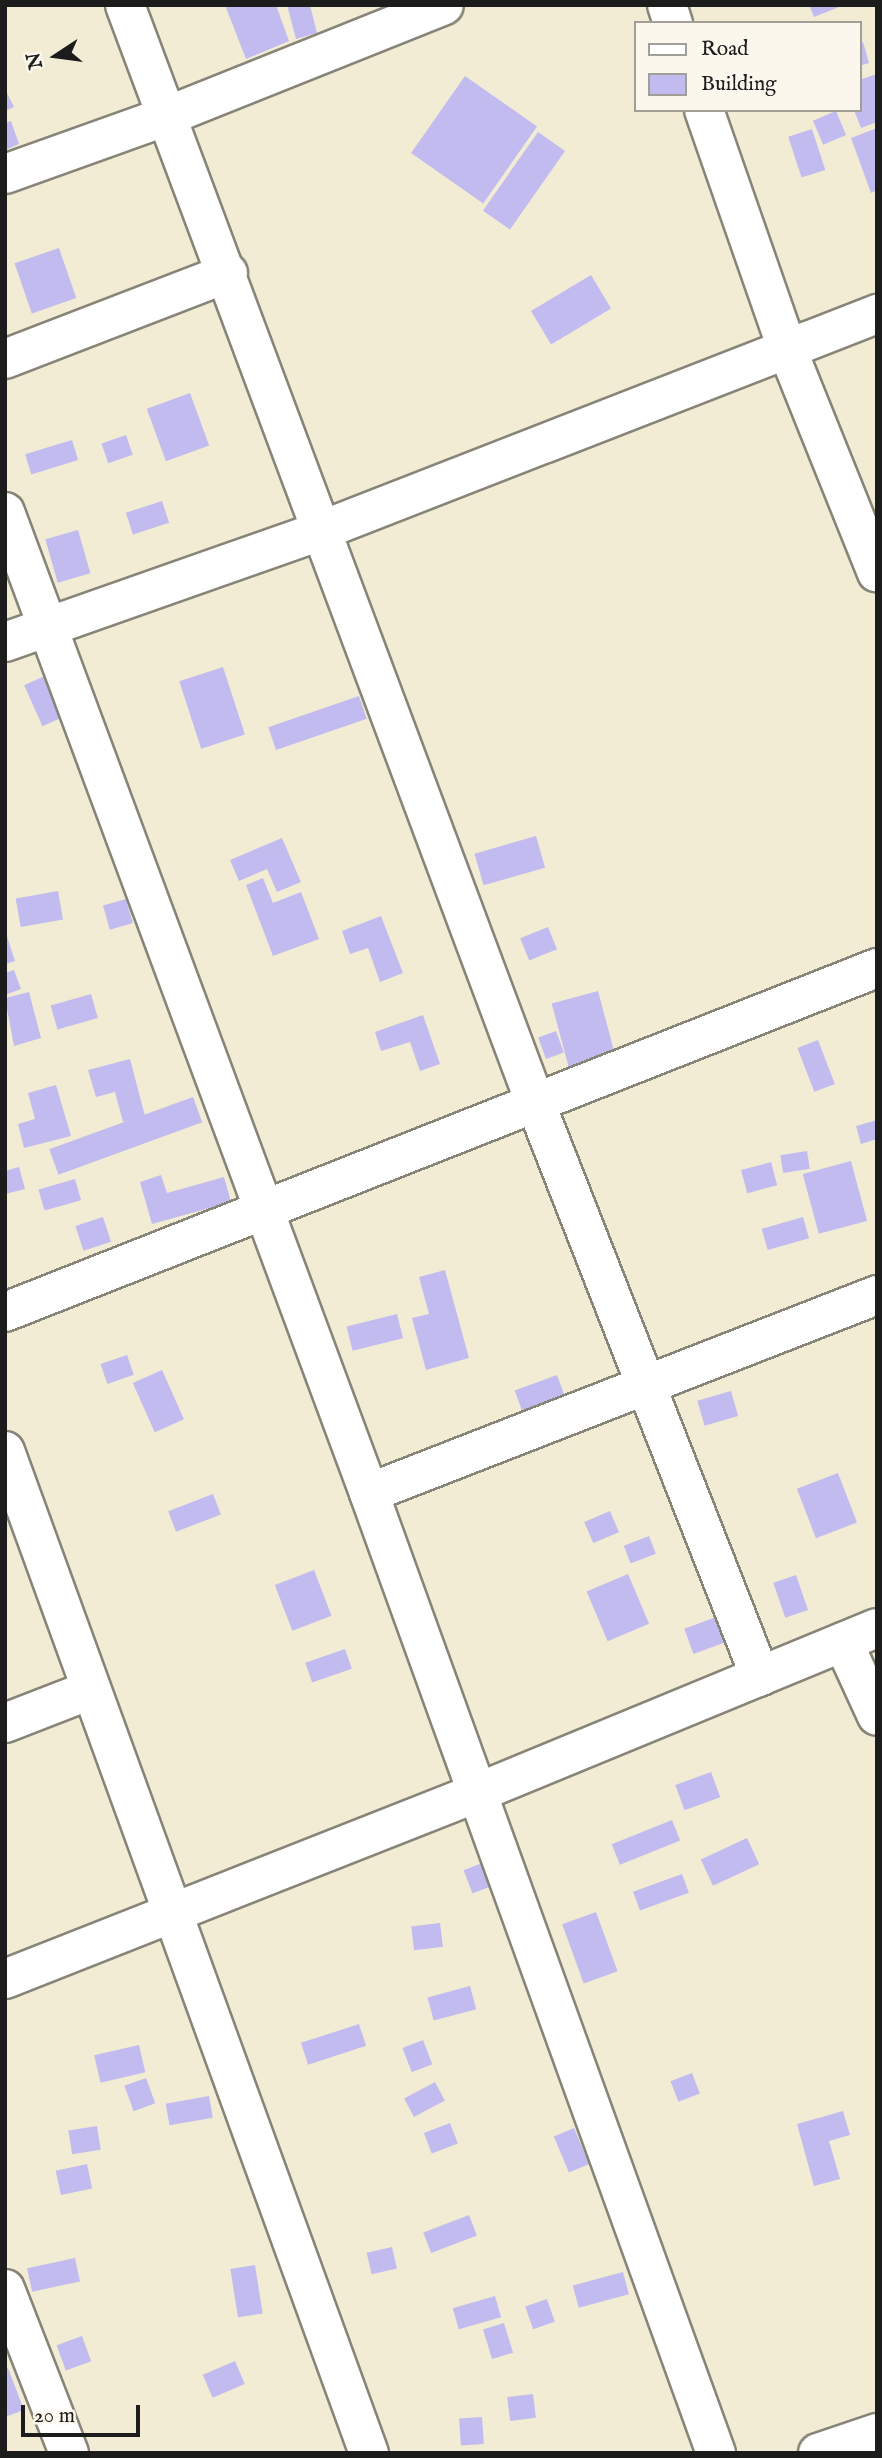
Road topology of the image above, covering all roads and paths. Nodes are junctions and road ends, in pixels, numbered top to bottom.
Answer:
1 (125, 5) edge
2 (444, 5) edge
3 (705, 112) edge
4 (167, 116) junction
5 (5, 174) edge
6 (228, 273) junction
7 (877, 314) edge
8 (787, 349) junction
9 (5, 359) edge
10 (5, 512) edge
11 (320, 531) junction
12 (877, 573) edge
13 (51, 626) junction
14 (5, 642) edge
15 (877, 968) edge
16 (535, 1102) junction
17 (263, 1213) junction
18 (877, 1295) edge
19 (5, 1312) edge
20 (646, 1387) junction
21 (5, 1451) edge
22 (369, 1493) junction
23 (860, 1635) edge
24 (760, 1676) junction
25 (90, 1690) junction
26 (877, 1716) edge
27 (5, 1723) edge
28 (479, 1792) junction
29 (171, 1913) junction
30 (5, 1979) edge
31 (5, 2289) edge
32 (877, 2433) edge
33 (69, 2453) edge
34 (369, 2453) edge
35 (716, 2453) edge
36 (818, 2453) edge

1 - 4 street
2 - 4 street
3 - 8 street
4 - 5 street
4 - 6 street
6 - 9 street
6 - 11 street
7 - 8 street
8 - 11 street
8 - 12 street
10 - 13 street
11 - 13 street
11 - 16 street
13 - 14 street
13 - 17 street
15 - 16 street
16 - 17 street
16 - 20 street
17 - 19 street
17 - 22 street
18 - 20 street
20 - 22 street
20 - 24 street
21 - 25 street
22 - 28 street
23 - 24 street
23 - 26 street
24 - 28 street
25 - 27 street
25 - 29 street
28 - 29 street
28 - 35 street
29 - 30 street
29 - 34 street
31 - 33 street
32 - 36 street

